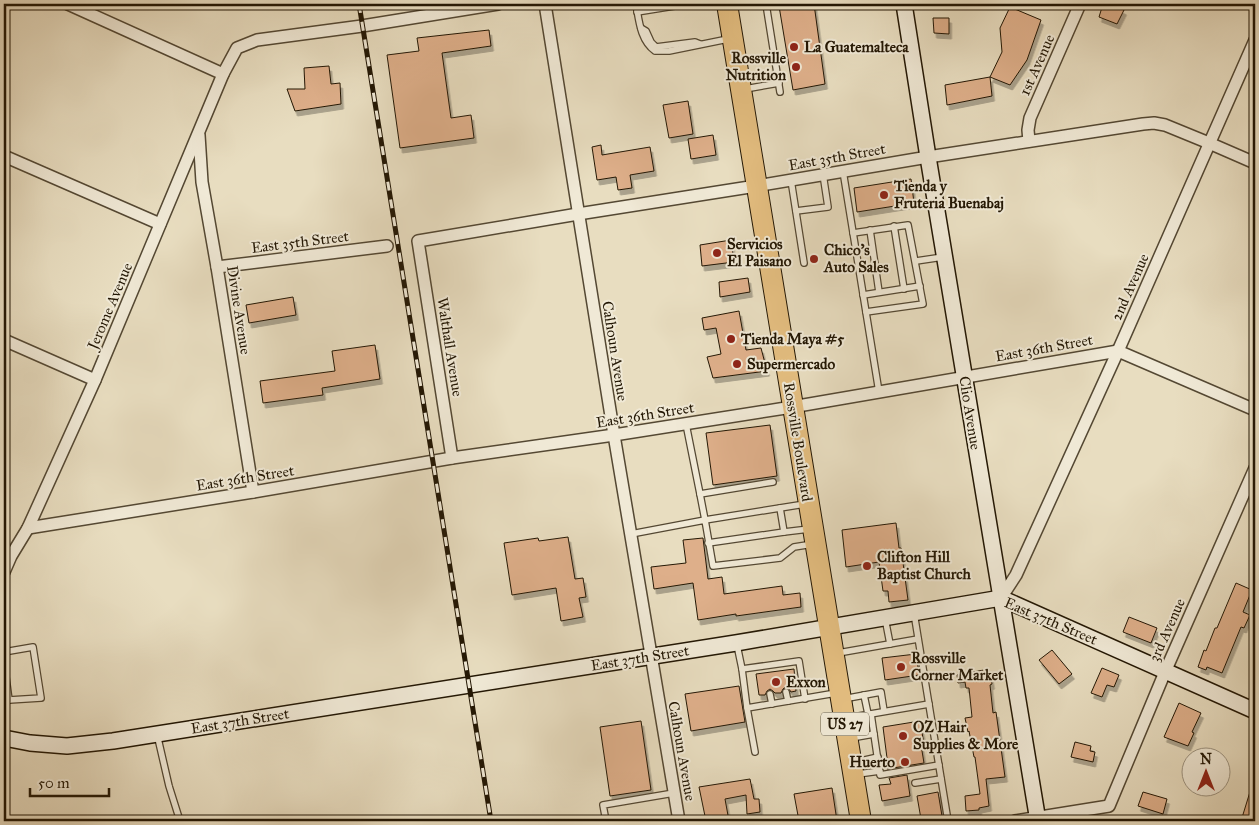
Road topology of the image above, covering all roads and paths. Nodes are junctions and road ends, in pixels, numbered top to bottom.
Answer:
1 (68, 4) edge
2 (498, 4) edge
3 (545, 4) edge
4 (636, 4) edge
5 (687, 4) edge
6 (727, 4) edge
7 (766, 4) edge
8 (904, 4) edge
9 (1080, 4) edge
10 (637, 12) junction
11 (732, 38) junction
12 (1255, 40) edge
13 (224, 74) junction
14 (779, 84) junction
15 (741, 90) junction
16 (780, 92) dead end
17 (198, 133) junction
18 (1029, 141) junction
19 (1210, 143) junction
20 (4, 156) edge
21 (928, 157) junction
22 (1255, 163) edge
23 (843, 171) junction
24 (823, 174) junction
25 (791, 180) junction
26 (756, 186) junction
27 (796, 211) junction
28 (578, 214) junction
29 (160, 224) junction
30 (894, 226) junction
31 (870, 230) junction
32 (853, 233) junction
33 (418, 241) joint
34 (388, 246) dead end
35 (944, 256) junction
36 (916, 261) junction
37 (804, 263) dead end
38 (217, 267) junction
39 (920, 286) junction
40 (904, 289) junction
41 (879, 292) junction
42 (863, 295) junction
43 (866, 312) junction
44 (4, 340) edge
45 (1118, 351) junction
46 (964, 377) junction
47 (95, 380) junction
48 (879, 392) junction
49 (792, 407) junction
50 (1255, 410) edge
51 (686, 424) junction
52 (614, 435) junction
53 (452, 458) junction
54 (1255, 468) edge
55 (773, 482) dead end
56 (253, 492) junction
57 (700, 494) junction
58 (808, 504) junction
59 (780, 508) junction
60 (705, 520) junction
61 (28, 528) junction
62 (784, 532) junction
63 (631, 534) junction
64 (814, 536) junction
65 (708, 543) junction
66 (4, 572) edge
67 (1001, 598) junction
68 (914, 613) junction
69 (885, 618) junction
70 (829, 628) junction
71 (918, 639) junction
72 (736, 643) junction
73 (890, 644) junction
74 (4, 652) edge
75 (834, 654) junction
76 (651, 656) junction
77 (4, 662) edge
78 (764, 666) junction
79 (742, 669) junction
80 (765, 672) dead end
81 (1165, 672) junction
82 (786, 692) dead end
83 (770, 694) dead end
84 (864, 695) junction
85 (6, 699) edge
86 (805, 699) junction
87 (788, 701) junction
88 (842, 703) junction
89 (772, 704) junction
90 (929, 704) junction
91 (747, 708) junction
92 (1255, 711) edge
93 (884, 712) junction
94 (869, 714) junction
95 (157, 734) junction
96 (874, 734) junction
97 (4, 738) edge
98 (848, 738) junction
99 (755, 752) dead end
100 (878, 757) junction
101 (939, 766) junction
102 (852, 769) junction
103 (880, 771) junction
104 (941, 778) junction
105 (915, 783) dead end
106 (674, 793) junction
107 (1038, 819) edge
108 (679, 820) edge
109 (180, 821) edge
110 (606, 821) edge
111 (666, 821) edge
112 (861, 821) edge
113 (948, 821) edge
114 (1015, 821) edge

1 - 13 street
2 - 13 street, Jerome Avenue
3 - 28 street, Calhoun Avenue
4 - 10 lane
5 - 10 lane
6 - 11 highway, Rossville Boulevard / US 27
7 - 14 lane
8 - 21 main road, Clio Avenue
9 - 18 street, 1st Avenue
10 - 11 lane
11 - 15 highway, Rossville Boulevard / US 27
12 - 19 street, 2nd Avenue
13 - 17 street, Jerome Avenue
14 - 15 lane
14 - 16 lane
15 - 26 highway, Rossville Boulevard / US 27
17 - 29 street, Jerome Avenue
17 - 38 street, Divine Avenue
18 - 19 street, East 35th Street
18 - 21 street, East 35th Street
19 - 22 street, East 35th Street
19 - 45 street, 2nd Avenue
20 - 29 street
21 - 23 street, East 35th Street
21 - 35 main road, Clio Avenue
23 - 24 street, East 35th Street
23 - 32 lane
24 - 25 street, East 35th Street
24 - 27 lane
25 - 26 street, East 35th Street
25 - 27 lane
26 - 28 street, East 35th Street
26 - 49 highway, Rossville Boulevard / US 27
27 - 37 lane
28 - 33 street, East 35th Street
28 - 52 street, Calhoun Avenue
29 - 47 street, Jerome Avenue
30 - 31 lane
30 - 36 lane
30 - 40 lane
31 - 32 lane
31 - 41 lane
32 - 42 lane
33 - 53 street, Walthall Avenue
34 - 38 street, East 35th Street
35 - 36 lane
35 - 46 main road, Clio Avenue
36 - 39 lane
38 - 56 street, Divine Avenue
39 - 40 lane
39 - 43 lane
40 - 41 lane
41 - 42 lane
42 - 43 lane
43 - 48 lane
44 - 47 street
45 - 46 street, East 36th Street
45 - 50 street
45 - 67 street, 2nd Avenue
46 - 48 street, East 36th Street
46 - 67 main road, Clio Avenue
47 - 61 street, Jerome Avenue
48 - 49 street, East 36th Street
49 - 51 street, East 36th Street
49 - 58 highway, Rossville Boulevard / US 27
51 - 52 street, East 36th Street
51 - 57 lane
52 - 53 street, East 36th Street
52 - 63 street, Calhoun Avenue
53 - 56 street, East 36th Street
54 - 81 street, 3rd Avenue
55 - 57 lane
56 - 61 street, East 36th Street
57 - 60 lane
58 - 59 lane
58 - 64 highway, Rossville Boulevard / US 27
59 - 60 lane
59 - 62 lane
60 - 63 lane
60 - 65 lane
61 - 66 street, Jerome Avenue
62 - 64 lane
62 - 65 lane
63 - 76 street, Calhoun Avenue
64 - 65 lane
64 - 70 highway, Rossville Boulevard / US 27
67 - 68 main road, East 37th Street
67 - 81 main road, East 37th Street
67 - 107 main road, Clio Avenue
68 - 69 main road, East 37th Street
68 - 71 lane
69 - 70 main road, East 37th Street
69 - 73 lane
70 - 72 main road, East 37th Street
70 - 75 highway, Rossville Boulevard / US 27
71 - 73 lane
71 - 90 lane
72 - 76 main road, East 37th Street
72 - 79 lane
73 - 75 lane
74 - 85 lane
75 - 88 highway, Rossville Boulevard / US 27
76 - 95 main road, East 37th Street
76 - 106 street, Calhoun Avenue
77 - 85 lane
78 - 79 lane
78 - 80 lane
78 - 86 lane
79 - 91 lane
81 - 92 main road, East 37th Street
81 - 107 street, 3rd Avenue
82 - 87 lane
83 - 89 lane
84 - 88 lane
84 - 93 lane
84 - 94 lane
86 - 87 lane
86 - 88 lane
87 - 89 lane
88 - 94 lane
88 - 98 highway, Rossville Boulevard / US 27
89 - 91 lane
90 - 93 lane
90 - 101 lane
91 - 99 lane
93 - 94 lane
94 - 96 lane
95 - 97 main road, East 37th Street
95 - 109 lane
96 - 98 lane
96 - 100 lane
98 - 102 highway, Rossville Boulevard / US 27
100 - 102 lane
100 - 103 lane
101 - 103 lane
101 - 104 lane
102 - 103 lane
102 - 112 highway, Rossville Boulevard / US 27
104 - 105 lane
104 - 113 lane
106 - 108 street, Calhoun Avenue
106 - 110 lane
107 - 114 street
108 - 111 lane

